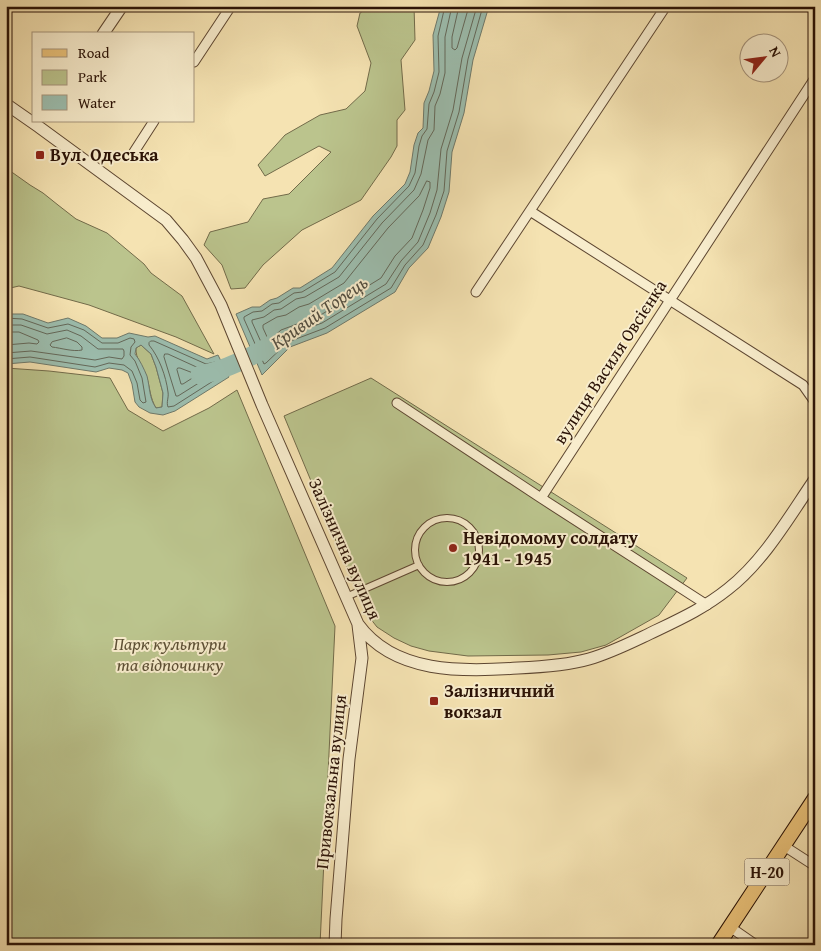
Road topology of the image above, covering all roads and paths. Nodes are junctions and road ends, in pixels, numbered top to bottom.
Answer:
1 (122, 6) edge
2 (231, 6) edge
3 (666, 6) edge
4 (104, 32) edge
5 (195, 60) edge
6 (815, 78) edge
7 (6, 104) edge
8 (32, 119) edge
9 (153, 122) edge
10 (41, 124) edge
11 (134, 152) dead end
12 (530, 211) junction
13 (476, 292) dead end
14 (670, 300) junction
15 (815, 402) edge
16 (397, 403) dead end
17 (815, 480) edge
18 (541, 498) junction
19 (419, 566) junction
20 (346, 598) junction
21 (707, 605) junction
22 (358, 624) junction
23 (815, 798) edge
24 (784, 846) junction
25 (815, 866) edge
26 (730, 927) junction
27 (335, 945) edge
28 (718, 945) edge
29 (756, 945) edge

1 - 4 street
2 - 5 street
3 - 12 street
6 - 14 street, вулиця Василя Овсієнка
7 - 8 street, Залізнична вулиця
9 - 11 street
10 - 20 street, Залізнична вулиця
12 - 13 street
12 - 14 street
14 - 15 street
14 - 18 street, вулиця Василя Овсієнка
16 - 18 street
17 - 21 street, Залізнична вулиця
18 - 21 street
19 - 19 street
19 - 20 street
20 - 22 street, Залізнична вулиця
21 - 22 street, Залізнична вулиця
22 - 27 street, Привокзальна вулиця
23 - 24 main road, Н-20
24 - 25 street
24 - 26 main road, Н-20
26 - 28 main road, Н-20
26 - 29 street

